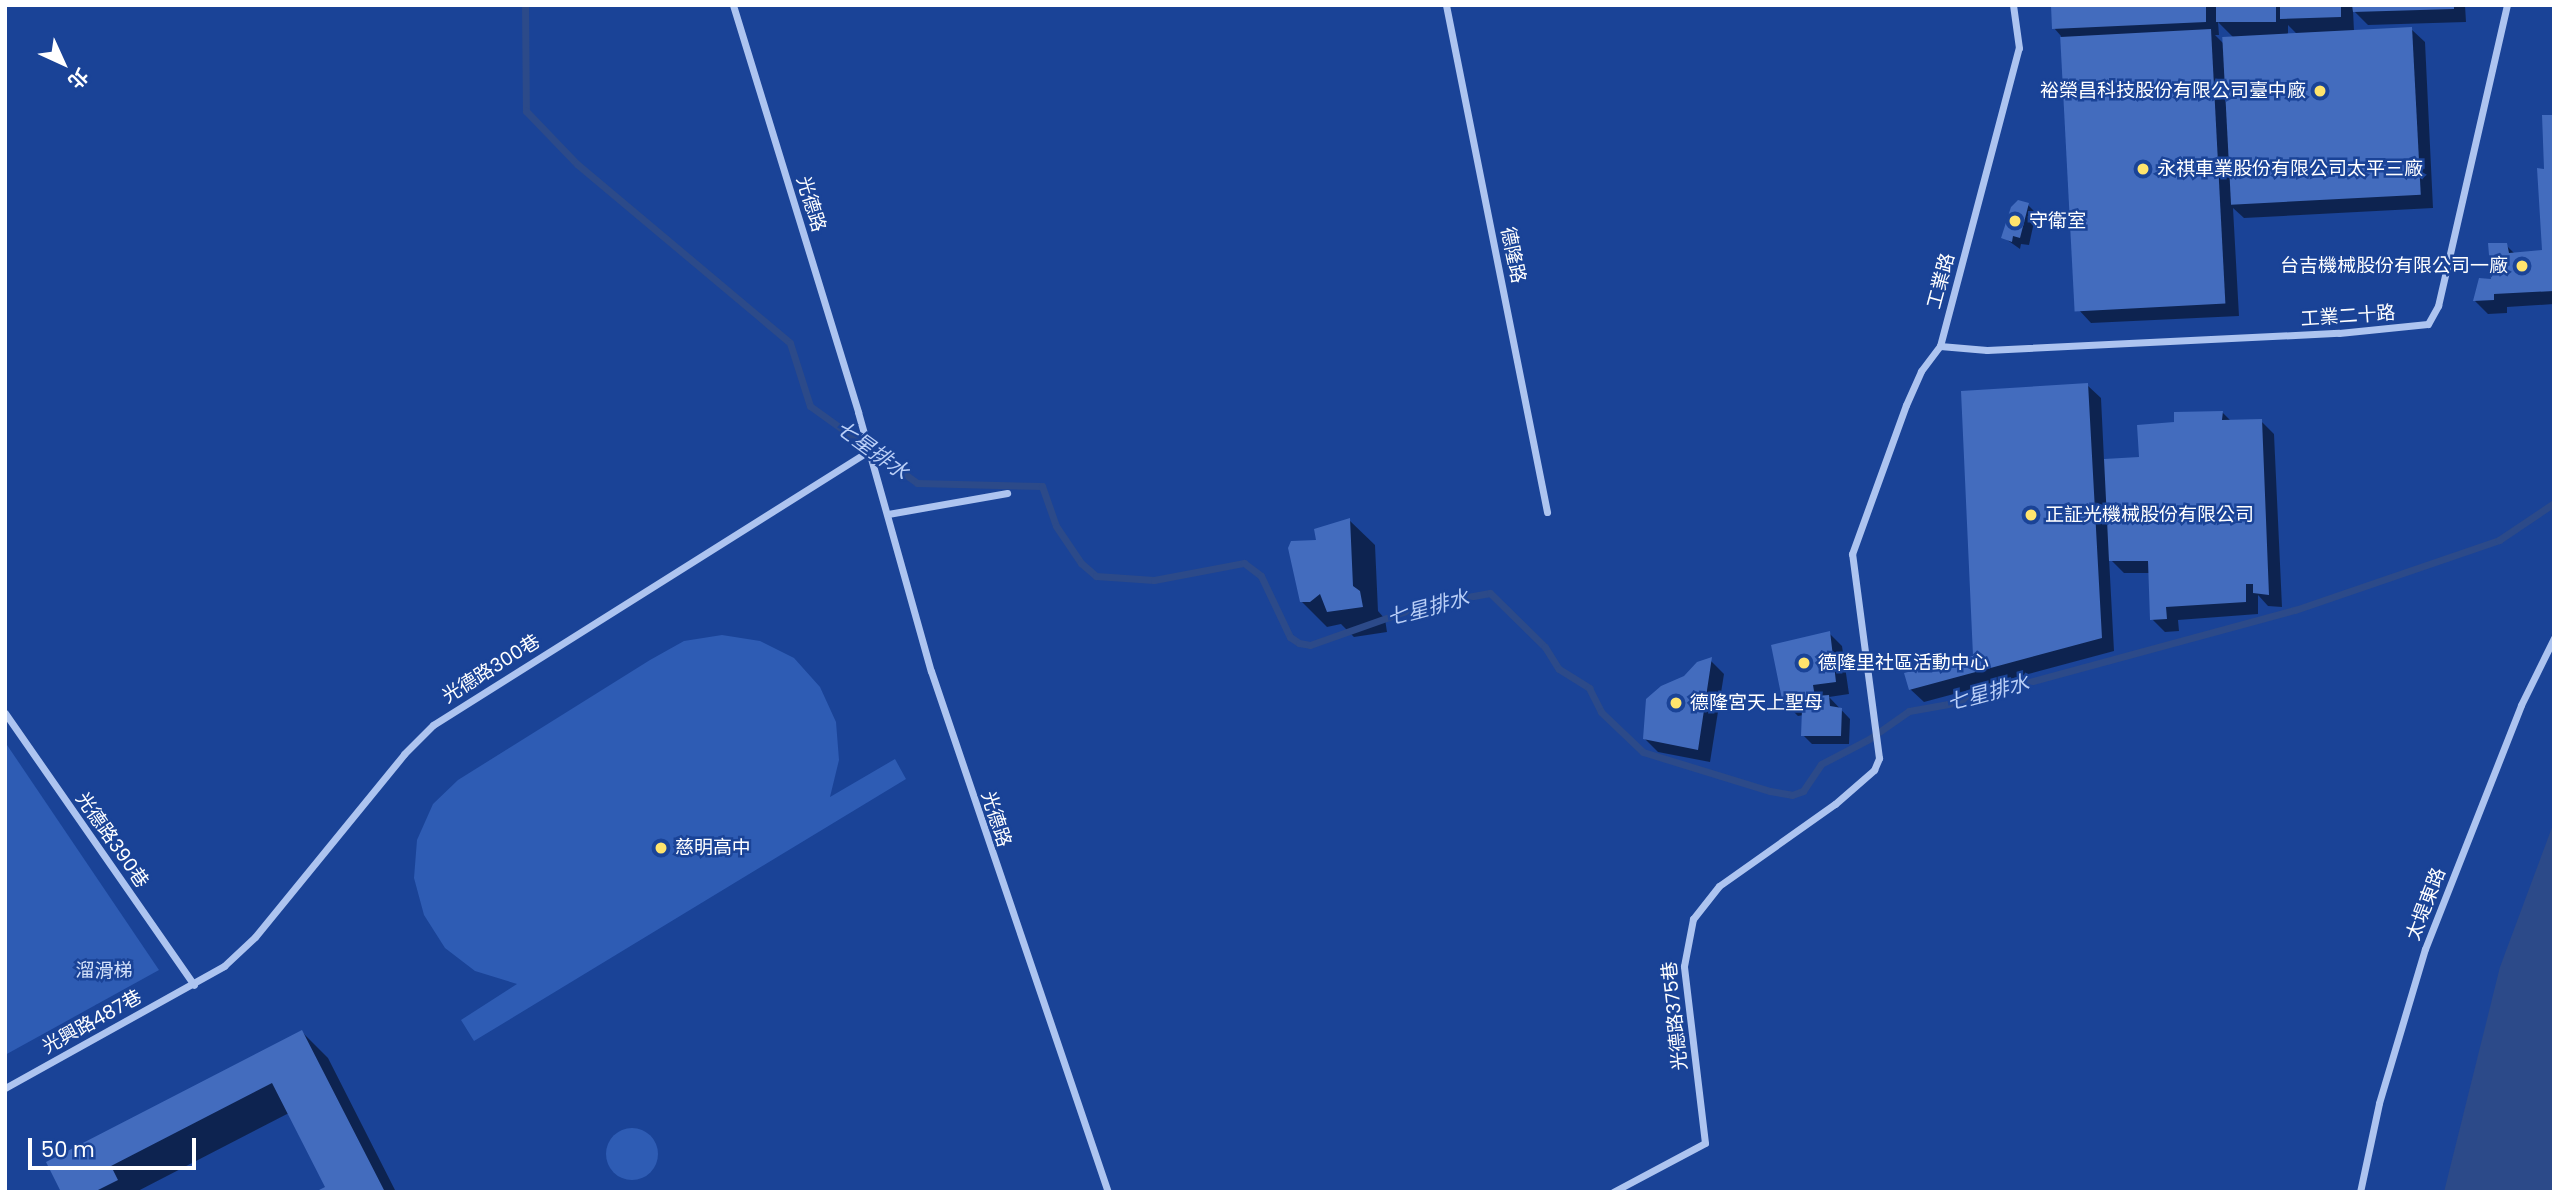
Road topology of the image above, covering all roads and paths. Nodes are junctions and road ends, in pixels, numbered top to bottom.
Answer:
1 (733, 5) edge
2 (1446, 5) edge
3 (2013, 5) edge
4 (2507, 5) edge
5 (1940, 346) junction
6 (867, 452) junction
7 (1007, 494) dead end
8 (1547, 512) dead end
9 (888, 514) junction
10 (2554, 638) edge
11 (5, 713) edge
12 (1878, 744) joint
13 (194, 985) junction
14 (5, 1088) edge
15 (1108, 1192) edge
16 (1613, 1192) edge
17 (2360, 1192) edge

1 - 6 street, 光德路
2 - 8 street, 德隆路
3 - 5 street, 工業路
4 - 5 street, 工業二十路
5 - 12 street, 工業路
6 - 9 street, 光德路
6 - 13 street, 光德路300巷
7 - 9 street
9 - 15 street, 光德路
10 - 17 street, 太堤東路
11 - 13 street, 光德路390巷
12 - 16 street, 光德路375巷
13 - 14 street, 光興路487巷

